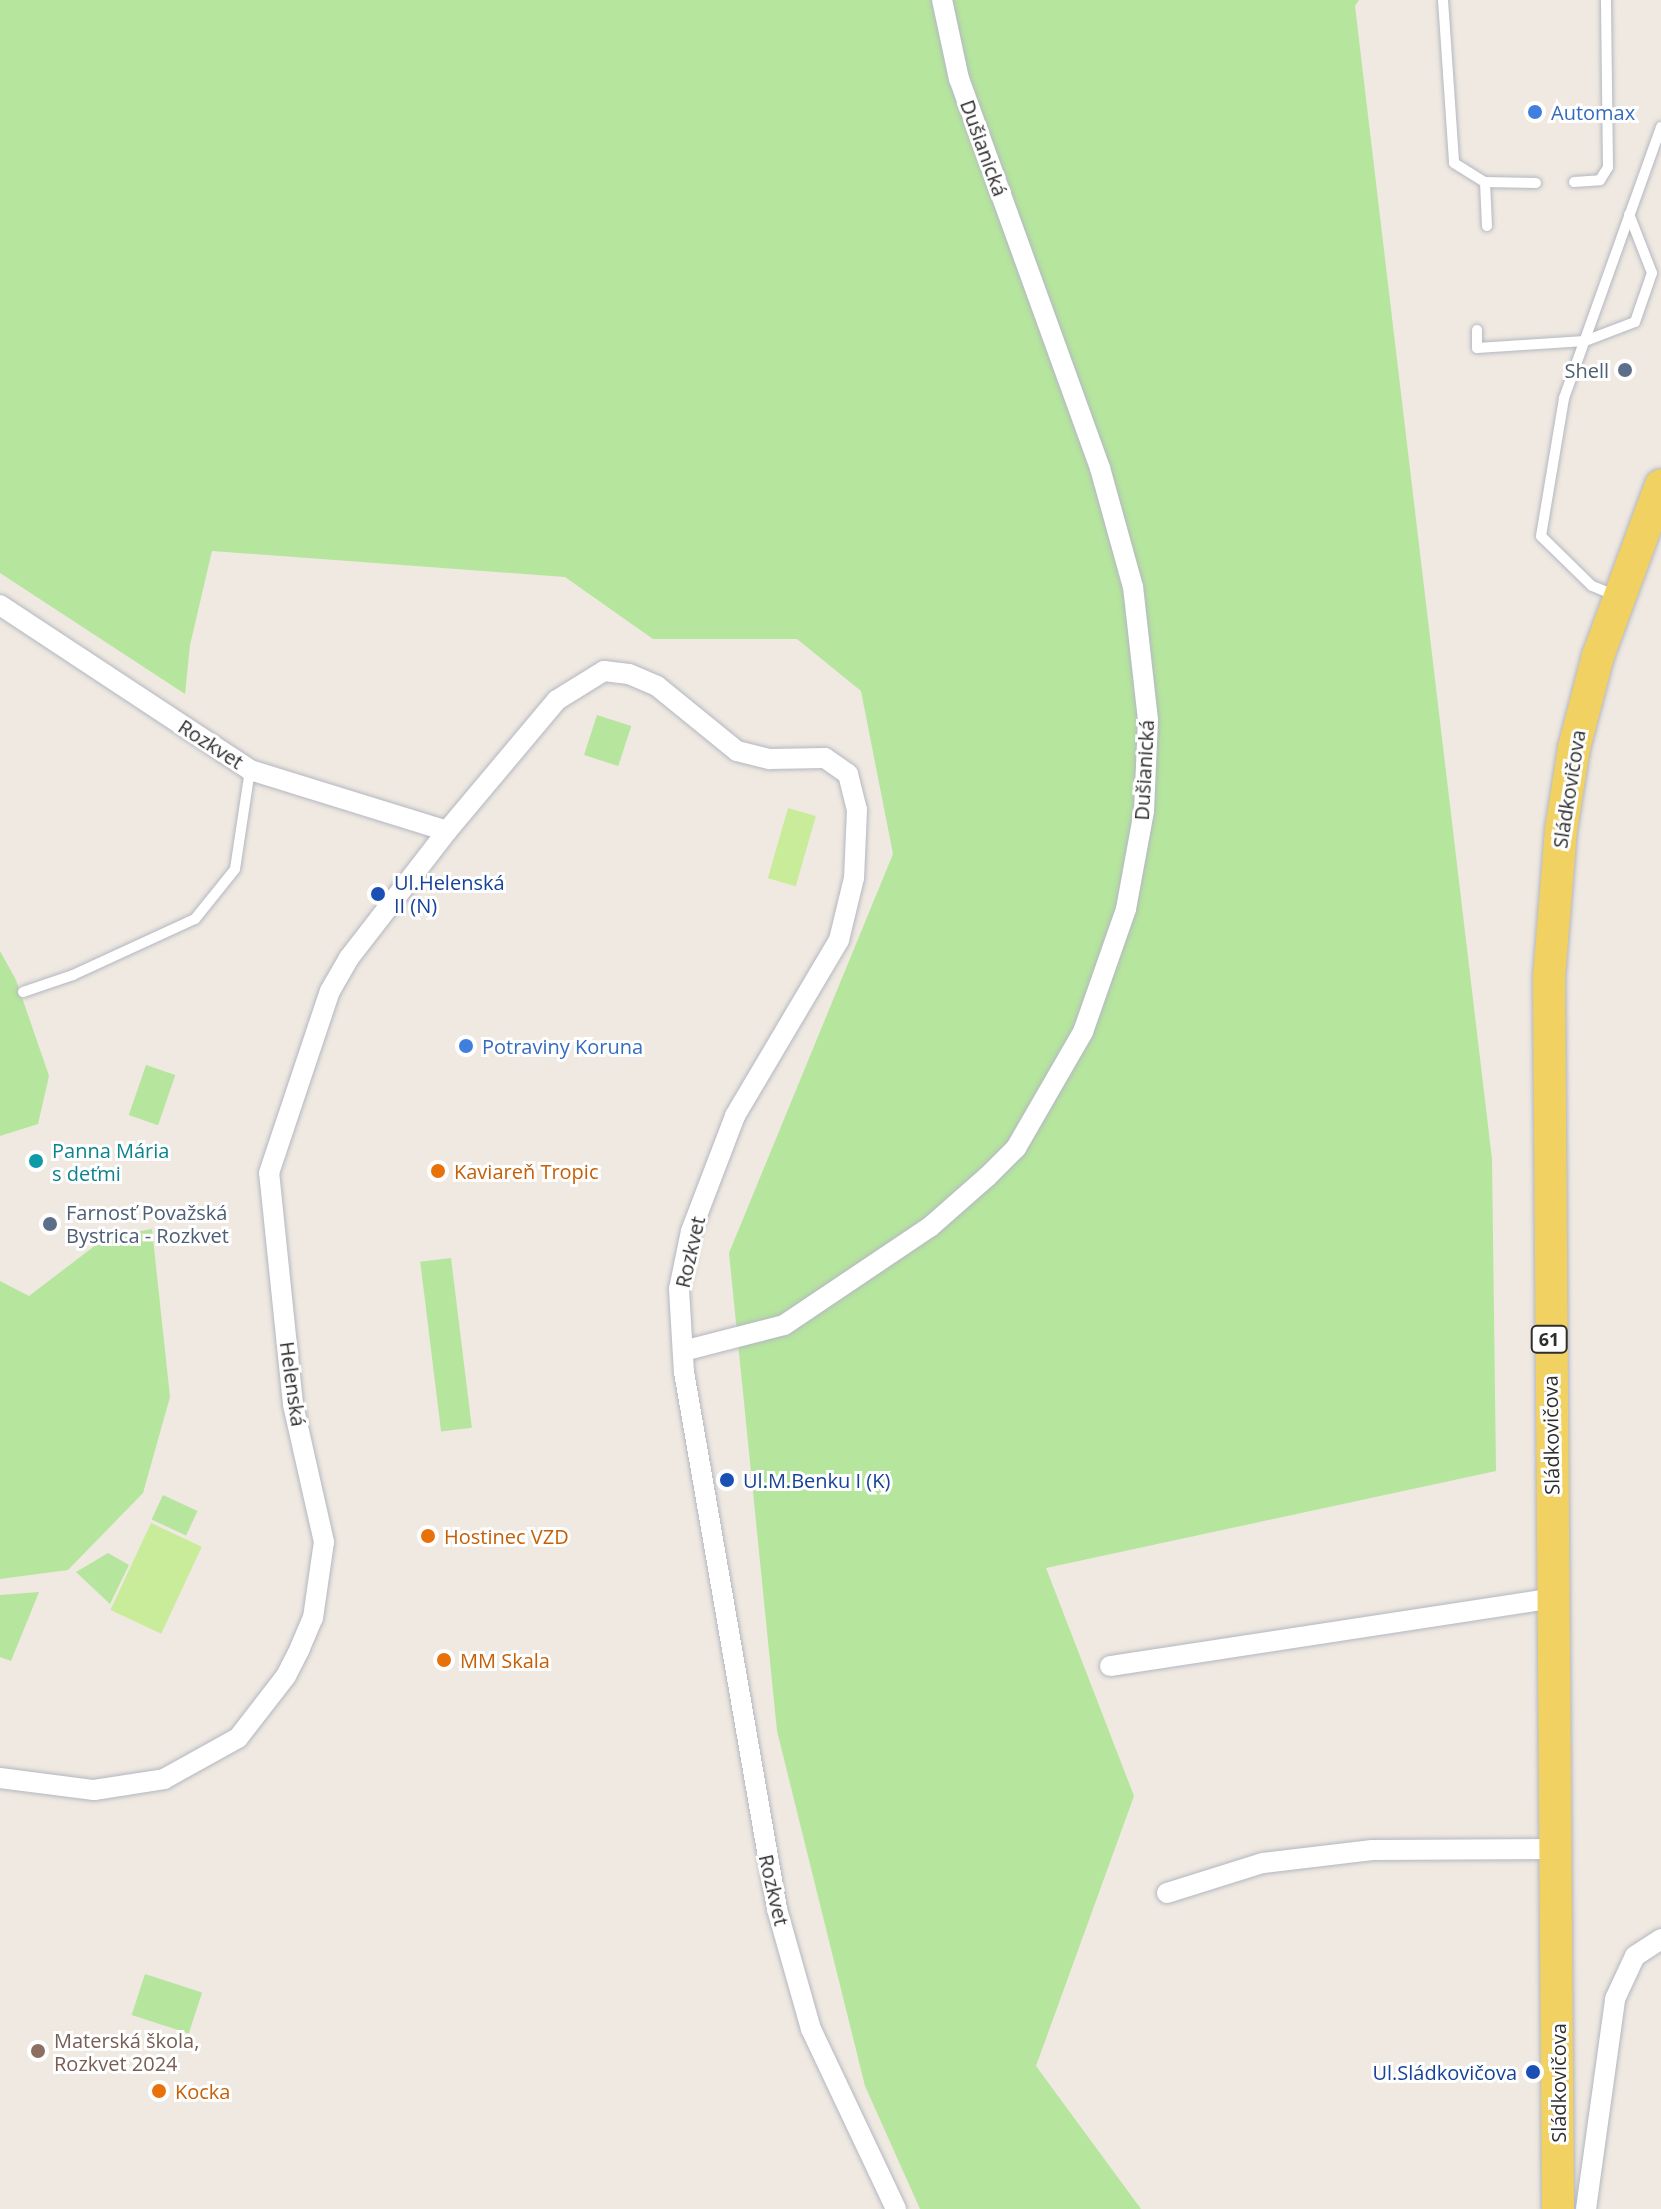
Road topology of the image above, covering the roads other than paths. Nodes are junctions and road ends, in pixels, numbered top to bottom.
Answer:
1 (942, 0) edge
2 (1443, 0) edge
3 (1606, 0) edge
4 (1661, 127) edge
5 (1485, 182) junction
6 (1574, 182) dead end
7 (1536, 183) dead end
8 (1628, 214) junction
9 (1487, 226) dead end
10 (1477, 330) dead end
11 (1585, 341) junction
12 (1661, 485) edge
13 (1620, 597) junction
14 (0, 605) edge
15 (250, 770) junction
16 (468, 809) joint
17 (447, 831) junction
18 (23, 992) dead end
19 (683, 1351) junction
20 (1554, 1598) junction
21 (1110, 1666) dead end
22 (0, 1778) edge
23 (1558, 1849) junction
24 (1167, 1893) dead end
25 (1661, 1939) edge
26 (896, 2209) edge
27 (1558, 2209) edge
28 (1586, 2209) edge

1 - 19 street, Dušianická
2 - 5 lane
3 - 6 lane
4 - 8 lane
5 - 7 lane
5 - 9 lane
8 - 11 lane
8 - 11 lane
10 - 11 lane
11 - 13 lane
12 - 13 main road, Sládkovičova / 61
13 - 20 main road, Sládkovičova / 61
14 - 15 street, Rozkvet
15 - 17 street, Rozkvet
15 - 18 lane
16 - 17 street, Helenská
16 - 19 street, Rozkvet
17 - 22 street, Helenská
19 - 26 street, Rozkvet
20 - 21 street
20 - 23 main road, Sládkovičova / 61
23 - 24 street
23 - 27 main road, Sládkovičova / 61
25 - 28 street, Sládkovičova

